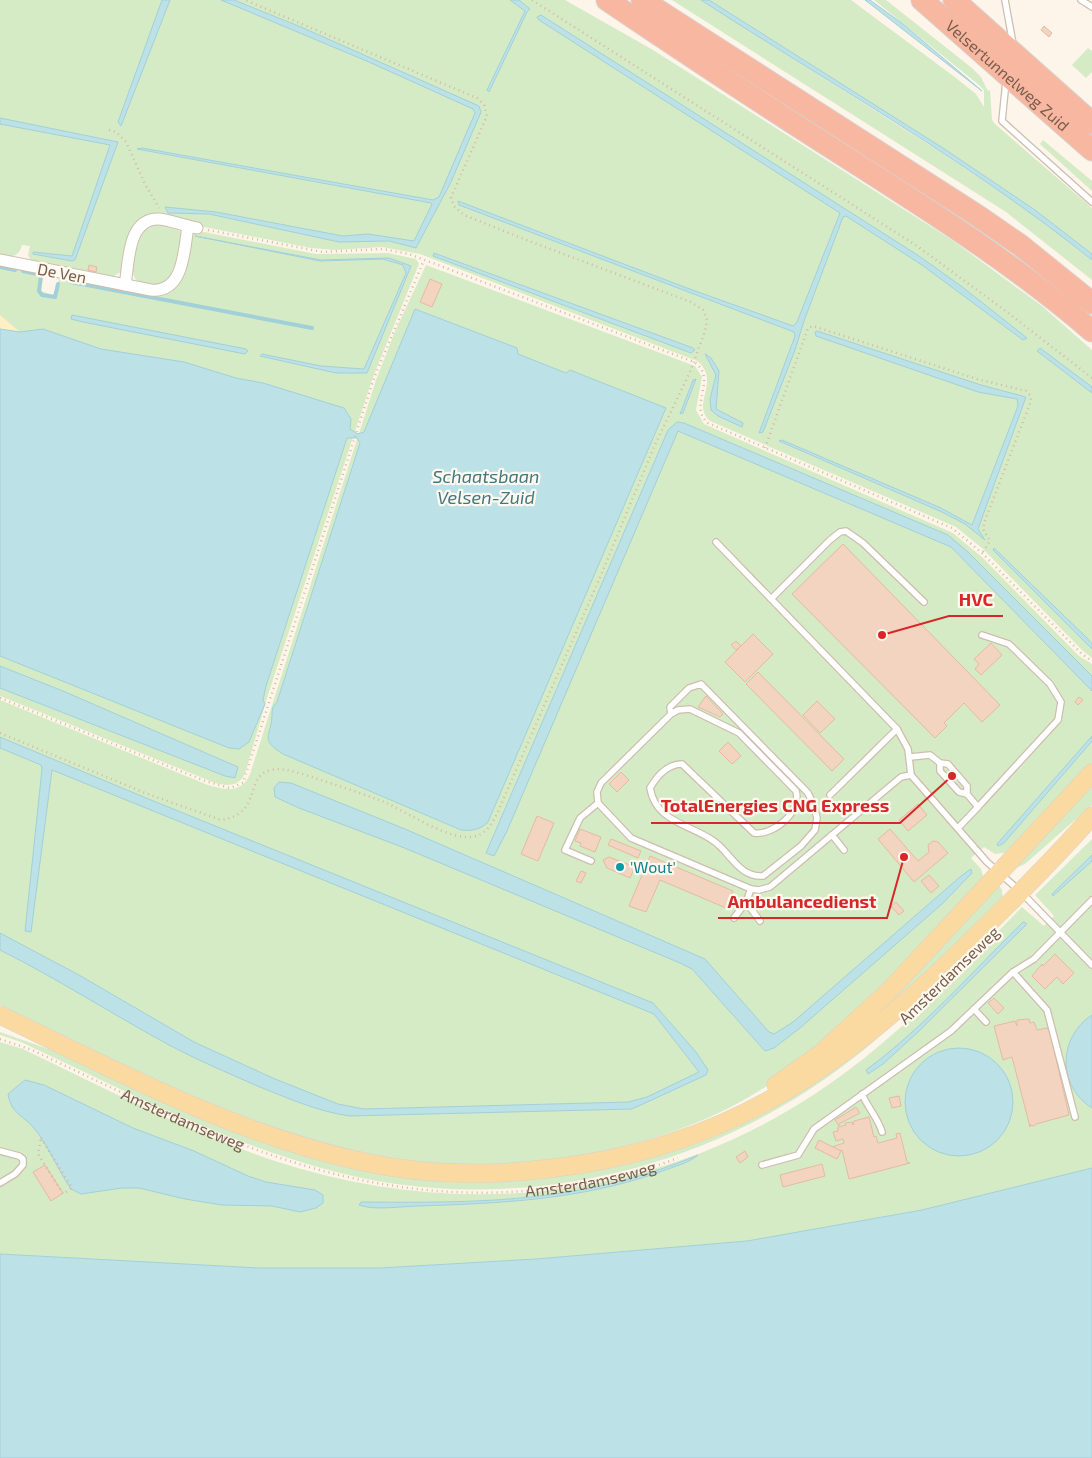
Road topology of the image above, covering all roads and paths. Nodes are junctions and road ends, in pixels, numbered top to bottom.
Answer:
1 (245, 0) edge
2 (532, 0) edge
3 (591, 0) edge
4 (607, 0) edge
5 (642, 0) edge
6 (922, 0) edge
7 (954, 0) edge
8 (1005, 0) edge
9 (1081, 0) edge
10 (1092, 7) edge
11 (1016, 54) junction
12 (717, 74) junction
13 (1006, 74) junction
14 (1092, 123) edge
15 (109, 130) dead end
16 (1092, 150) edge
17 (1092, 202) edge
18 (164, 220) junction
19 (192, 227) junction
20 (0, 260) edge
21 (424, 260) junction
22 (125, 285) junction
23 (1092, 303) edge
24 (1092, 331) edge
25 (694, 362) junction
26 (1092, 378) edge
27 (764, 448) junction
28 (716, 542) dead end
29 (982, 553) junction
30 (772, 599) junction
31 (924, 602) dead end
32 (982, 635) dead end
33 (1092, 661) edge
34 (0, 698) edge
35 (671, 714) junction
36 (897, 729) junction
37 (0, 733) edge
38 (910, 758) junction
39 (940, 763) junction
40 (1092, 773) edge
41 (911, 775) junction
42 (967, 794) junction
43 (830, 795) dead end
44 (598, 803) junction
45 (978, 807) junction
46 (1092, 816) edge
47 (958, 828) junction
48 (832, 835) junction
49 (844, 850) dead end
50 (591, 861) dead end
51 (1000, 874) junction
52 (751, 889) junction
53 (1020, 892) junction
54 (1092, 900) edge
55 (746, 902) junction
56 (734, 918) dead end
57 (760, 921) dead end
58 (1060, 933) junction
59 (1092, 965) edge
60 (1013, 972) junction
61 (974, 1009) junction
62 (0, 1014) edge
63 (986, 1022) dead end
64 (0, 1039) edge
65 (862, 1094) junction
66 (1075, 1118) dead end
67 (882, 1132) dead end
68 (41, 1138) joint
69 (642, 1150) junction
70 (0, 1151) edge
71 (683, 1156) dead end
72 (762, 1166) dead end
73 (0, 1183) edge

1 - 25 path
2 - 26 path
3 - 12 highway
4 - 12 highway
5 - 23 highway
6 - 13 highway, Velsertunnelweg Zuid
7 - 11 highway, Velsertunnelweg Zuid
8 - 11 lane
9 - 10 lane
11 - 14 highway, Velsertunnelweg Zuid
12 - 24 highway
13 - 16 highway, Velsertunnelweg Zuid
13 - 17 lane
15 - 18 path
18 - 19 street
18 - 22 street
19 - 21 path
19 - 22 street, De Ven
20 - 22 street, De Ven
21 - 25 path
21 - 34 path
25 - 27 path
25 - 37 path
27 - 29 path
27 - 29 path
28 - 30 lane
29 - 33 path
30 - 31 lane
30 - 36 lane
32 - 45 lane
35 - 35 lane
35 - 44 lane
36 - 38 lane
36 - 43 lane
38 - 39 lane
38 - 41 lane
39 - 42 lane
39 - 42 lane
40 - 51 main road, Amsterdamseweg
41 - 47 lane
41 - 48 lane
42 - 45 lane
44 - 50 lane
44 - 52 lane
45 - 47 lane
46 - 53 main road, Amsterdamseweg
47 - 51 lane
48 - 49 lane
48 - 52 lane
51 - 53 lane
51 - 69 main road, Amsterdamseweg
52 - 55 lane
53 - 58 lane
53 - 69 main road, Amsterdamseweg
54 - 58 lane
55 - 56 lane
55 - 57 lane
58 - 59 lane
58 - 60 lane
60 - 61 lane
60 - 66 lane
61 - 63 lane
61 - 65 lane
62 - 69 main road, Amsterdamseweg
64 - 71 path, Amsterdamseweg
65 - 67 lane
65 - 72 lane
68 - 68 path
70 - 73 lane

